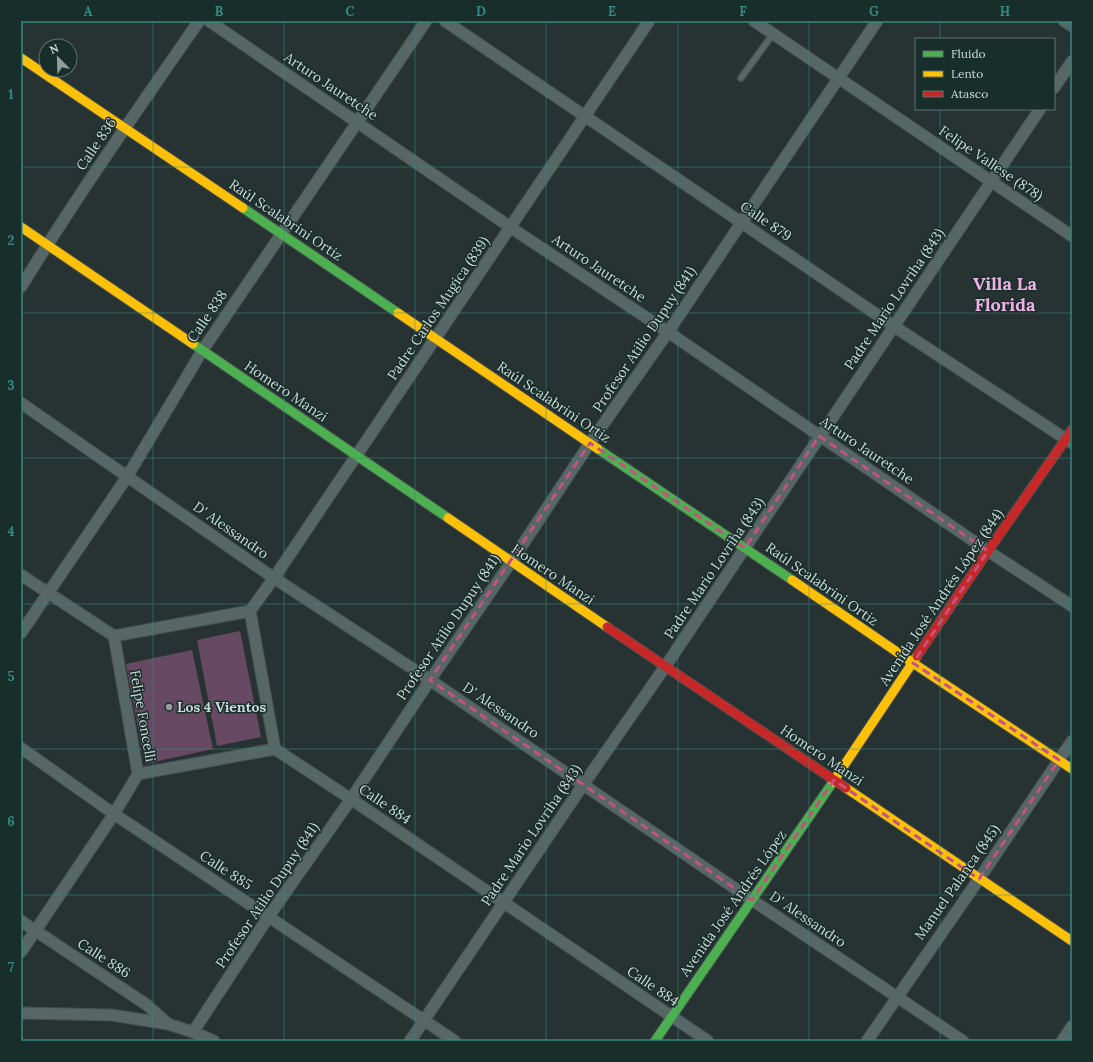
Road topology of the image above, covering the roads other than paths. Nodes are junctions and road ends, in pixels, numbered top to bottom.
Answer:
1 (199, 21) edge
2 (209, 21) edge
3 (426, 21) edge
4 (445, 21) edge
5 (649, 21) edge
6 (754, 21) edge
7 (877, 21) edge
8 (1064, 21) edge
9 (1072, 26) edge
10 (773, 34) junction
11 (21, 58) edge
12 (1072, 61) edge
13 (741, 78) dead end
14 (838, 78) junction
15 (1055, 86) edge
16 (1039, 110) edge
17 (585, 115) junction
18 (356, 121) junction
19 (125, 127) junction
20 (991, 181) junction
21 (741, 223) junction
22 (510, 227) junction
23 (21, 228) edge
24 (281, 233) junction
25 (1072, 236) edge
26 (47, 245) junction
27 (21, 287) edge
28 (895, 327) junction
29 (668, 332) junction
30 (436, 339) junction
31 (202, 351) junction
32 (21, 404) edge
33 (819, 436) junction
34 (1070, 437) edge
35 (590, 443) junction
36 (357, 455) junction
37 (127, 477) junction
38 (745, 548) junction
39 (988, 551) junction
40 (511, 562) junction
41 (21, 575) edge
42 (274, 578) junction
43 (48, 593) junction
44 (1072, 606) edge
45 (250, 611) junction
46 (21, 633) edge
47 (114, 636) junction
48 (913, 663) junction
49 (665, 667) junction
50 (430, 680) junction
51 (1072, 740) edge
52 (21, 748) edge
53 (274, 749) junction
54 (1059, 760) junction
55 (1072, 769) edge
56 (138, 774) junction
57 (834, 780) junction
58 (583, 785) junction
59 (351, 799) junction
60 (114, 814) junction
61 (979, 879) junction
62 (752, 900) junction
63 (504, 903) junction
64 (269, 916) junction
65 (21, 921) edge
66 (35, 931) junction
67 (1072, 940) edge
68 (21, 952) edge
69 (897, 997) junction
70 (21, 1013) edge
71 (671, 1016) junction
72 (424, 1020) junction
73 (168, 1024) junction
74 (1072, 1026) edge
75 (194, 1032) junction
76 (214, 1041) edge
77 (410, 1041) edge
78 (455, 1041) edge
79 (655, 1041) edge
80 (708, 1041) edge
81 (867, 1041) edge
82 (964, 1041) edge
83 (1062, 1041) edge

1 - 19 street, Calle 836
2 - 18 street, Arturo Jauretche
3 - 18 street, Calle 838
4 - 17 street, Calle 879
5 - 17 street, Padre Carlos Mugica (839)
6 - 10 street, Felipe Vallese (878)
7 - 14 street, Profesor Atilio Dupuy (841)
8 - 9 street
10 - 13 lane
10 - 14 street, Felipe Vallese (878)
11 - 19 street, Raúl Scalabrini Ortiz
12 - 15 street
14 - 20 street, Felipe Vallese (878)
14 - 21 street, Profesor Atilio Dupuy (841)
16 - 20 street, Padre Mario Lovriha (843)
17 - 21 street, Calle 879
17 - 22 street, Padre Carlos Mugica (839)
18 - 22 street, Arturo Jauretche
18 - 24 street, Calle 838
19 - 24 street, Raúl Scalabrini Ortiz
19 - 26 street, Calle 836
20 - 25 street, Felipe Vallese (878)
20 - 28 street, Padre Mario Lovriha (843)
21 - 28 street, Calle 879
21 - 29 street, Profesor Atilio Dupuy (841)
22 - 29 street, Arturo Jauretche
22 - 30 street, Padre Carlos Mugica (839)
23 - 26 street, Homero Manzi
24 - 30 street, Raúl Scalabrini Ortiz
24 - 31 street, Calle 838
26 - 27 street, Calle 836
26 - 31 street, Homero Manzi
28 - 33 street, Padre Mario Lovriha (843)
28 - 34 street, Calle 879
29 - 33 street, Arturo Jauretche
29 - 35 street, Profesor Atilio Dupuy (841)
30 - 35 street, Raúl Scalabrini Ortiz
30 - 36 street, Padre Carlos Mugica (839)
31 - 36 street, Homero Manzi
31 - 37 street, Calle 838
32 - 37 street, D' Alessandro
33 - 38 street, Padre Mario Lovriha (843)
33 - 39 street, Arturo Jauretche
34 - 39 street, Avenida José Andrés López (844)
35 - 38 street, Raúl Scalabrini Ortiz
35 - 40 street, Profesor Atilio Dupuy (841)
36 - 40 street, Homero Manzi
36 - 42 street, Padre Carlos Mugica (839)
37 - 42 street, D' Alessandro
37 - 43 street, Calle 838
38 - 48 street, Raúl Scalabrini Ortiz
38 - 49 street, Padre Mario Lovriha (843)
39 - 44 street, Arturo Jauretche
39 - 48 street, Avenida José Andrés López (844)
40 - 49 street, Homero Manzi
40 - 50 street, Profesor Atilio Dupuy (841)
41 - 43 street
42 - 45 street, Padre Carlos Mugica (839)
42 - 50 street, D' Alessandro
43 - 46 street, Calle 838
43 - 47 street
45 - 47 street
45 - 53 street
47 - 56 street, Felipe Foncelli
48 - 54 street, Raúl Scalabrini Ortiz
48 - 57 street, Avenida José Andrés López (844)
49 - 57 street, Homero Manzi
49 - 58 street, Padre Mario Lovriha (843)
50 - 58 street, D' Alessandro
50 - 59 street, Profesor Atilio Dupuy (841)
51 - 54 street, Manuel Palanca (845)
52 - 60 street, Calle 885
53 - 56 street, Felipe Foncelli
53 - 59 street, Calle 884
54 - 55 street, Raúl Scalabrini Ortiz
54 - 61 street, Manuel Palanca (845)
56 - 60 street
57 - 61 street, Homero Manzi
57 - 62 street, Avenida José Andrés López
58 - 62 street, D' Alessandro
58 - 63 street, Padre Mario Lovriha (843)
59 - 63 street, Calle 884
59 - 64 street, Profesor Atilio Dupuy (841)
60 - 64 street, Calle 885
60 - 66 street
61 - 67 street, Homero Manzi
61 - 69 street, Manuel Palanca (845)
62 - 69 street, D' Alessandro
62 - 71 street, Avenida José Andrés López
63 - 71 street, Calle 884
63 - 72 street, Padre Mario Lovriha (843)
64 - 72 street, Calle 885
64 - 75 street, Profesor Atilio Dupuy (841)
65 - 66 street, Calle 886
66 - 68 street
66 - 73 street, Calle 886
69 - 81 street, Manuel Palanca (845)
69 - 82 street, D' Alessandro
70 - 73 street
71 - 79 street, Avenida José Andrés López
71 - 80 street, Calle 884
72 - 77 street, Padre Mario Lovriha (843)
72 - 78 street, Calle 885
73 - 75 street
74 - 83 street
75 - 76 street

